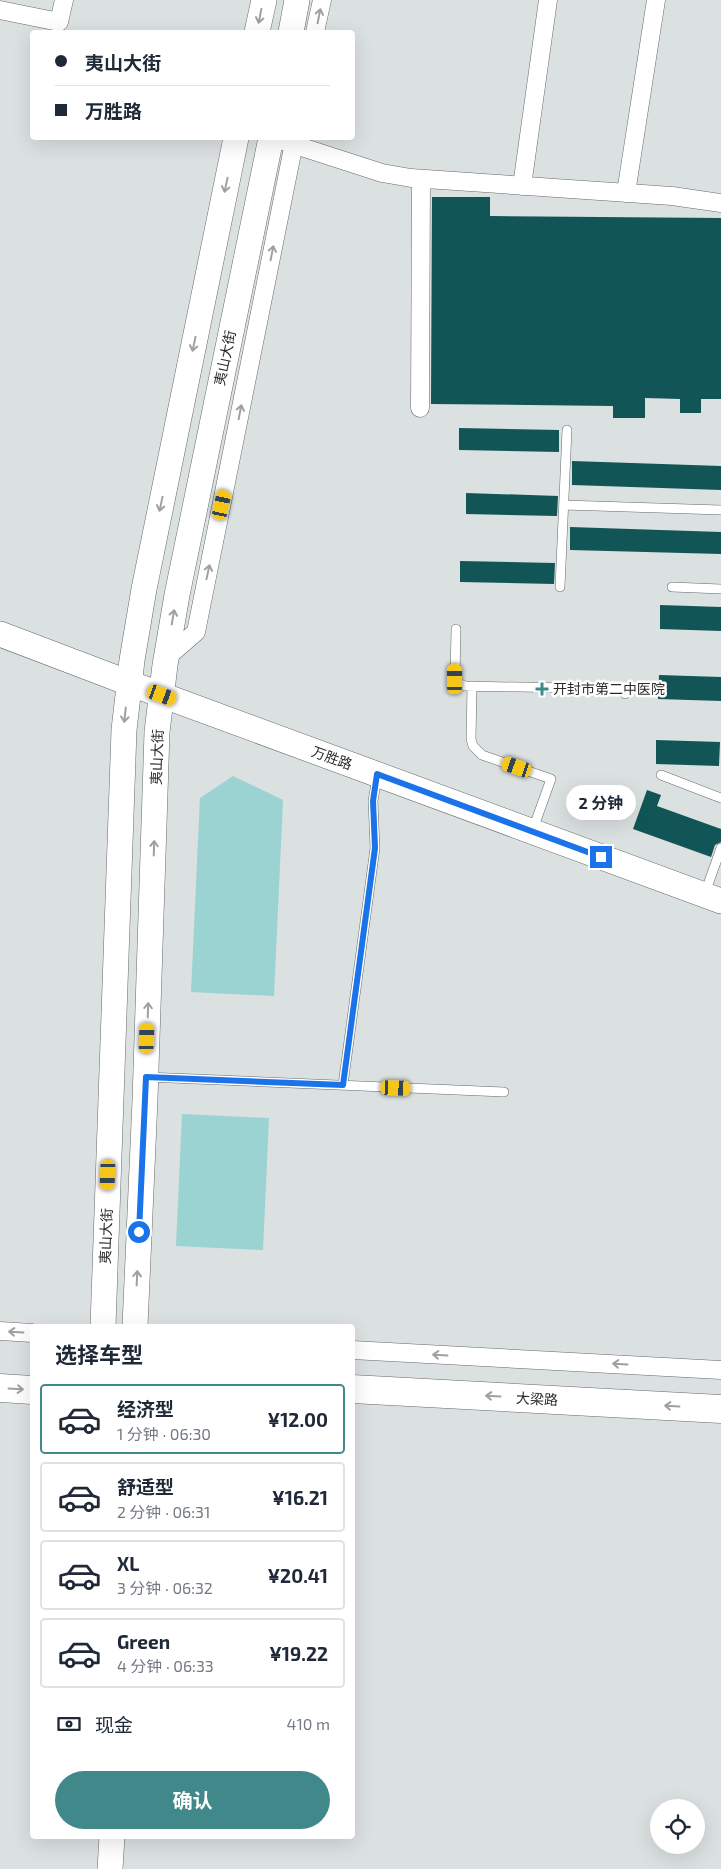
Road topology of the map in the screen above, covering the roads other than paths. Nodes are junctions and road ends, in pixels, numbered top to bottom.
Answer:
1 (64, 0) edge
2 (264, 0) edge
3 (298, 0) edge
4 (322, 0) edge
5 (548, 0) edge
6 (656, 0) edge
7 (0, 10) edge
8 (257, 30) edge
9 (291, 30) edge
10 (315, 30) edge
11 (236, 140) edge
12 (283, 140) edge
13 (286, 140) edge
14 (421, 179) junction
15 (522, 186) junction
16 (626, 193) junction
17 (721, 203) edge
18 (420, 408) dead end
19 (567, 430) dead end
20 (564, 505) junction
21 (721, 510) edge
22 (560, 586) dead end
23 (672, 587) dead end
24 (721, 588) edge
25 (456, 629) dead end
26 (0, 634) edge
27 (129, 683) junction
28 (472, 686) junction
29 (625, 694) dead end
30 (162, 695) junction
31 (377, 774) junction
32 (661, 774) dead end
33 (721, 798) edge
34 (532, 832) junction
35 (721, 848) edge
36 (713, 898) edge
37 (146, 1077) junction
38 (343, 1085) junction
39 (504, 1092) dead end
40 (103, 1324) edge
41 (135, 1324) edge
42 (0, 1331) edge
43 (30, 1333) edge
44 (355, 1350) edge
45 (0, 1369) edge
46 (721, 1370) edge
47 (30, 1371) edge
48 (0, 1388) edge
49 (355, 1389) edge
50 (30, 1390) edge
51 (355, 1407) edge
52 (721, 1409) edge
53 (721, 1427) edge
54 (96, 1839) edge
55 (112, 1839) edge
56 (95, 1869) edge
57 (110, 1869) edge

1 - 7 street
2 -> 8 main road
3 - 9 main road
10 -> 4 street
5 - 15 street
6 - 16 street
11 -> 27 main road, 夷山大街
30 -> 12 main road, 夷山大街
13 - 14 street
14 - 15 street
14 - 18 street
15 - 16 street
16 - 17 street
19 - 20 lane
20 - 21 lane
20 - 22 lane
23 - 24 lane
25 - 28 lane
26 - 27 main road, 万胜路
27 - 30 main road, 万胜路
27 -> 40 main road, 夷山大街
28 - 29 lane
28 - 34 lane
30 - 31 main road, 万胜路
37 -> 30 main road, 夷山大街
31 - 34 main road, 万胜路
31 - 38 lane
32 - 33 lane
34 - 36 main road, 万胜路
35 - 36 lane
37 - 38 lane
41 -> 37 main road, 夷山大街
38 - 39 lane
43 -> 42 street
46 -> 44 street
45 - 47 main road
48 -> 50 main road
52 -> 49 main road, 大梁路
51 - 53 main road, 大梁路
54 - 56 main road
55 - 57 main road

